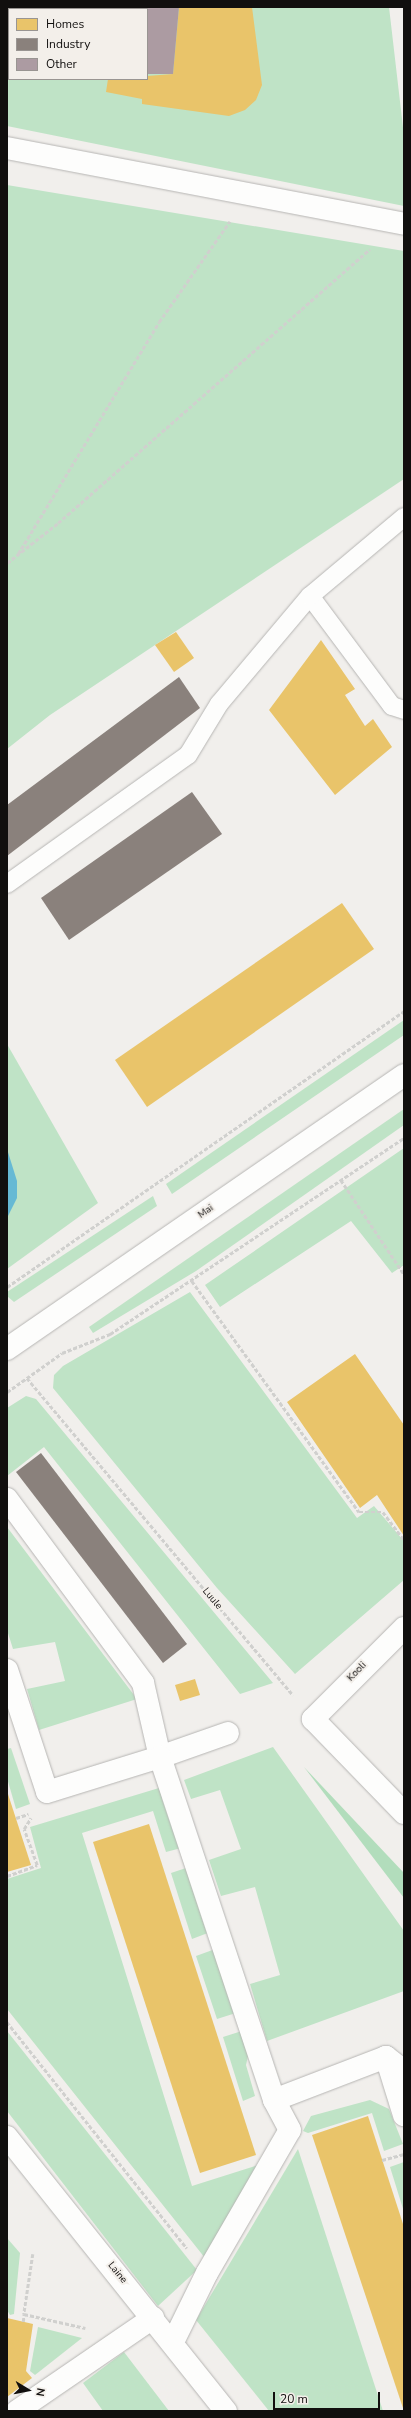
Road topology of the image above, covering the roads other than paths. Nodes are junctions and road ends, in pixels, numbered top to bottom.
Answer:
1 (7, 148) edge
2 (404, 224) edge
3 (404, 517) edge
4 (310, 596) junction
5 (404, 710) edge
6 (7, 884) edge
7 (404, 1075) edge
8 (7, 1349) edge
9 (7, 1499) edge
10 (404, 1628) edge
11 (7, 1670) edge
12 (228, 1733) dead end
13 (160, 1757) junction
14 (404, 1813) edge
15 (386, 2057) junction
16 (404, 2071) edge
17 (274, 2100) junction
18 (404, 2115) edge
19 (7, 2137) edge
20 (153, 2318) junction
21 (173, 2342) junction
22 (17, 2411) edge
23 (226, 2411) edge

1 - 2 street
3 - 4 lane
4 - 5 lane
4 - 6 lane
7 - 8 street, Mai
9 - 13 street
10 - 14 street, Kooli
11 - 13 street
12 - 13 street
13 - 17 street
15 - 16 street
15 - 17 street
15 - 18 street
17 - 21 street
19 - 20 street, Laine
20 - 21 street, Laine
20 - 22 street
21 - 23 street, Laine

